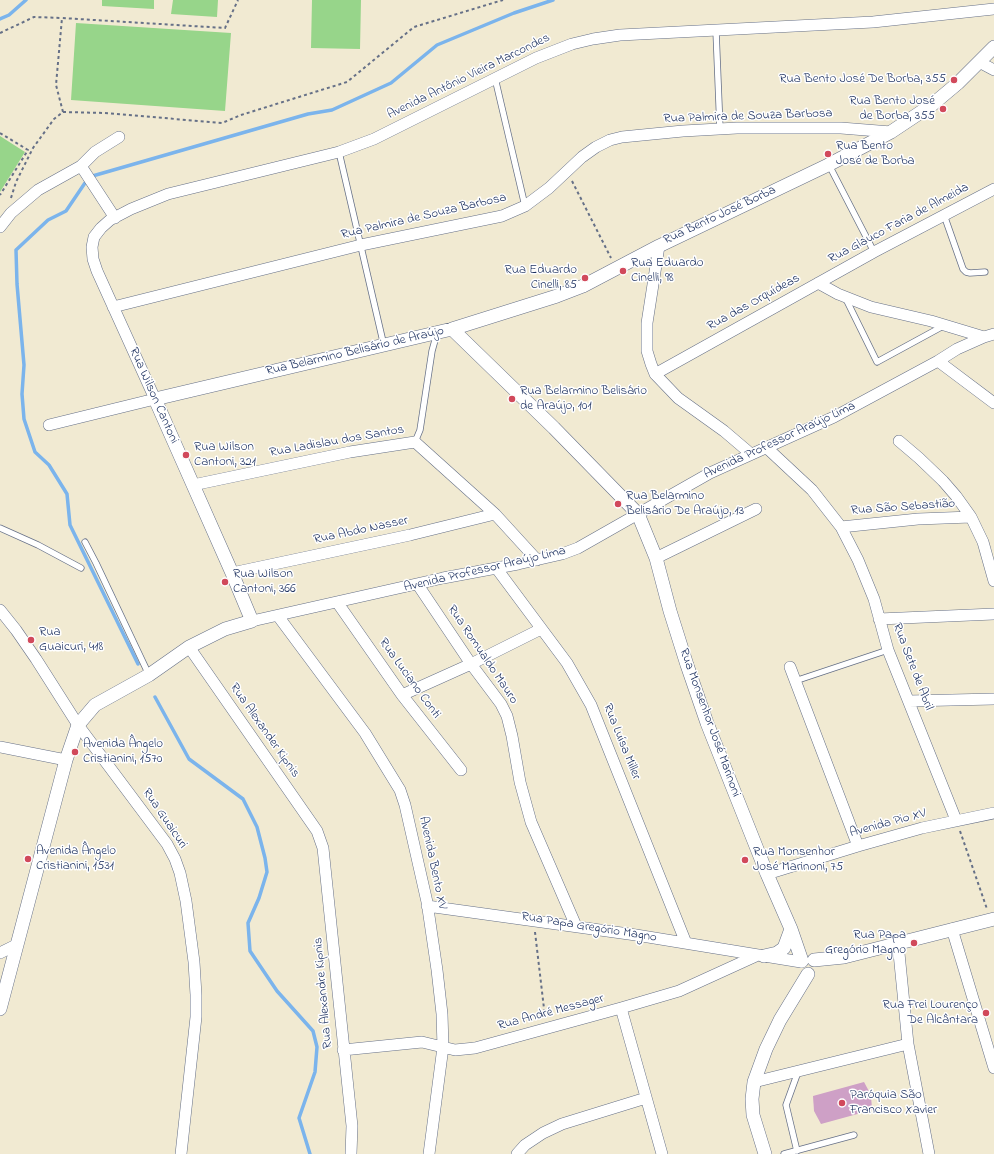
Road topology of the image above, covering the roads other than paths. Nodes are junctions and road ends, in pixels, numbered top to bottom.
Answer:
1 (994, 9) edge
2 (716, 31) junction
3 (994, 47) edge
4 (979, 62) junction
5 (994, 70) edge
6 (495, 77) junction
7 (720, 129) junction
8 (891, 132) junction
9 (119, 137) dead end
10 (339, 152) junction
11 (828, 165) junction
12 (81, 166) junction
13 (994, 189) edge
14 (525, 206) junction
15 (944, 215) junction
16 (114, 218) junction
17 (0, 228) edge
18 (361, 245) junction
19 (659, 246) junction
20 (874, 252) junction
21 (93, 259) joint
22 (985, 272) dead end
23 (818, 283) junction
24 (844, 297) junction
25 (113, 308) junction
26 (945, 325) junction
27 (452, 329) junction
28 (437, 333) junction
29 (989, 335) edge
30 (384, 346) junction
31 (938, 361) junction
32 (655, 374) junction
33 (155, 399) junction
34 (994, 403) edge
35 (49, 425) dead end
36 (899, 441) dead end
37 (415, 442) junction
38 (767, 448) junction
39 (751, 454) junction
40 (193, 485) junction
41 (756, 509) dead end
42 (495, 514) junction
43 (638, 514) junction
44 (971, 518) junction
45 (841, 527) junction
46 (0, 528) edge
47 (85, 542) dead end
48 (656, 558) junction
49 (537, 560) junction
50 (81, 568) dead end
51 (497, 568) junction
52 (232, 573) junction
53 (994, 581) edge
54 (418, 585) junction
55 (337, 602) junction
56 (0, 610) edge
57 (994, 614) edge
58 (278, 616) junction
59 (879, 620) junction
60 (252, 621) junction
61 (541, 629) junction
62 (189, 647) junction
63 (888, 650) junction
64 (471, 664) junction
65 (790, 667) dead end
66 (149, 675) junction
67 (795, 681) junction
68 (402, 695) junction
69 (994, 700) edge
70 (910, 701) junction
71 (78, 724) junction
72 (0, 747) edge
73 (66, 760) junction
74 (461, 770) dead end
75 (994, 813) edge
76 (956, 820) junction
77 (316, 831) joint
78 (858, 846) junction
79 (767, 874) junction
80 (427, 906) junction
81 (992, 919) edge
82 (576, 926) junction
83 (791, 929) junction
84 (952, 929) junction
85 (686, 943) junction
86 (898, 943) junction
87 (16, 945) junction
88 (0, 953) edge
89 (765, 956) junction
90 (807, 965) junction
91 (621, 1008) junction
92 (0, 1009) edge
93 (908, 1044) junction
94 (443, 1047) junction
95 (343, 1050) junction
96 (994, 1068) edge
97 (798, 1072) junction
98 (754, 1082) junction
99 (646, 1098) junction
100 (854, 1135) dead end
101 (797, 1151) junction
102 (181, 1154) edge
103 (351, 1154) edge
104 (429, 1154) edge
105 (517, 1154) edge
106 (662, 1154) edge
107 (765, 1154) edge
108 (784, 1154) edge
109 (928, 1154) edge

1 - 2 street, Avenida Antônio Vieira Marcondes
2 - 6 street, Avenida Antônio Vieira Marcondes
2 - 7 lane
3 - 4 street, Rua Bento José Borba
4 - 5 street
4 - 8 street, Rua Bento José Borba
6 - 10 street, Avenida Antônio Vieira Marcondes
6 - 14 lane
7 - 8 street, Rua Palmira de Souza Barbosa
7 - 14 street, Rua Palmira de Souza Barbosa
8 - 11 street, Rua Bento José Borba
9 - 12 street
10 - 16 street, Avenida Antônio Vieira Marcondes
10 - 18 lane
11 - 19 street, Rua Bento José Borba
11 - 20 lane
12 - 16 street
12 - 17 street
13 - 15 street, Rua Glauco Faria de Almeida
14 - 18 street, Rua Palmira de Souza Barbosa
15 - 20 street, Rua Glauco Faria de Almeida
15 - 22 lane
16 - 21 street, Avenida Antônio Vieira Marcondes
18 - 25 street, Rua Palmira de Souza Barbosa
18 - 30 lane
19 - 27 street
19 - 32 street, Rua Bento José Borba
20 - 23 street, Rua Glauco Faria de Almeida
21 - 25 street, Rua Wilson Cantoni
23 - 24 street, Rua das Orquídeas
23 - 32 street, Rua das Orquídeas
24 - 26 street, Rua das Orquídeas
24 - 26 lane
25 - 33 street, Rua Wilson Cantoni
26 - 29 street, Rua das Orquídeas
27 - 28 street, Rua Belarmino Belisário de Araújo
27 - 43 street, Rua Belarmino Belisário de Araújo
28 - 30 street, Rua Belarmino Belisário de Araújo
28 - 37 lane
29 - 31 street, Avenida Professor Araújo Lima
30 - 33 street, Rua Belarmino Belisário de Araújo
31 - 34 street
31 - 38 street, Avenida Professor Araújo Lima
32 - 39 street, Rua Bento José Borba
33 - 35 street, Rua Belarmino Belisário de Araújo
33 - 40 street, Rua Wilson Cantoni
36 - 44 street
37 - 40 street, Rua Ladislau dos Santos
37 - 42 street, Rua Ladislau dos Santos
38 - 39 street, Avenida Professor Araújo Lima
38 - 45 street, Rua Sete de Abril
39 - 43 street, Avenida Professor Araújo Lima
40 - 52 street, Rua Wilson Cantoni
41 - 48 street
42 - 49 street, Rua Ladislau dos Santos
42 - 52 street, Rua Abdo Nasser
43 - 48 street, Rua Monsenhor José Marinoni
43 - 49 street, Avenida Professor Araújo Lima
44 - 45 street, Rua São Sebastião
44 - 53 street, Rua São Sebastião
45 - 59 street, Rua Sete de Abril
46 - 50 lane
47 - 66 lane
48 - 79 street, Rua Monsenhor José Marinoni
49 - 51 street, Avenida Professor Araújo Lima
51 - 54 street, Avenida Professor Araújo Lima
51 - 61 street, Rua Luísa Miller
52 - 60 street, Rua Wilson Cantoni
54 - 55 street, Avenida Professor Araújo Lima
54 - 64 street, Rua Romualdo Mauro
55 - 58 street, Avenida Professor Araújo Lima
55 - 68 street, Rua Luciano Conti
56 - 71 street, Rua Guaicuri
57 - 59 street
58 - 60 street, Avenida Professor Araújo Lima
58 - 80 street, Avenida Bento XV
59 - 63 street, Rua Sete de Abril
60 - 62 street, Avenida Professor Araújo Lima
61 - 64 street
61 - 85 street, Rua Luísa Miller
62 - 66 street, Avenida Professor Araújo Lima
62 - 77 street, Rua Alexander Kipnis
63 - 67 lane
63 - 70 street, Rua Sete de Abril
64 - 68 street
64 - 82 street, Rua Romualdo Mauro
65 - 67 street
66 - 71 street, Avenida Professor Araújo Lima
67 - 78 street
68 - 74 street, Rua Luciano Conti
69 - 70 street
70 - 76 street, Rua Sete de Abril
71 - 73 street
71 - 102 street, Rua Guaicuri
72 - 73 street
73 - 87 street
75 - 76 street, Avenida Pio XV
76 - 78 street, Avenida Pio XV
77 - 95 street, Rua Alexandre Kipnis
78 - 79 street, Avenida Pio XV
79 - 83 street, Rua Monsenhor José Marinoni
80 - 82 street, Rua Papa Gregório Magno
80 - 94 street, Avenida Bento XV
81 - 84 street
82 - 85 street, Rua Papa Gregório Magno
83 - 89 street
83 - 90 street, Rua Monsenhor José Marinoni
84 - 86 street
84 - 96 street
85 - 89 street, Rua Papa Gregório Magno
86 - 90 street
86 - 93 street
87 - 88 street
87 - 92 street
89 - 90 street, Rua Papa Gregório Magno
89 - 91 street, Rua André Messager
90 - 98 street
91 - 94 street, Rua André Messager
91 - 99 street
93 - 97 street
93 - 109 street
94 - 95 street, Rua André Messager
94 - 104 street, Avenida Bento XV
95 - 103 street, Rua Alexandre Kipnis
97 - 98 street
97 - 101 lane
98 - 107 street
99 - 105 street
99 - 106 street
100 - 101 lane
101 - 108 lane

